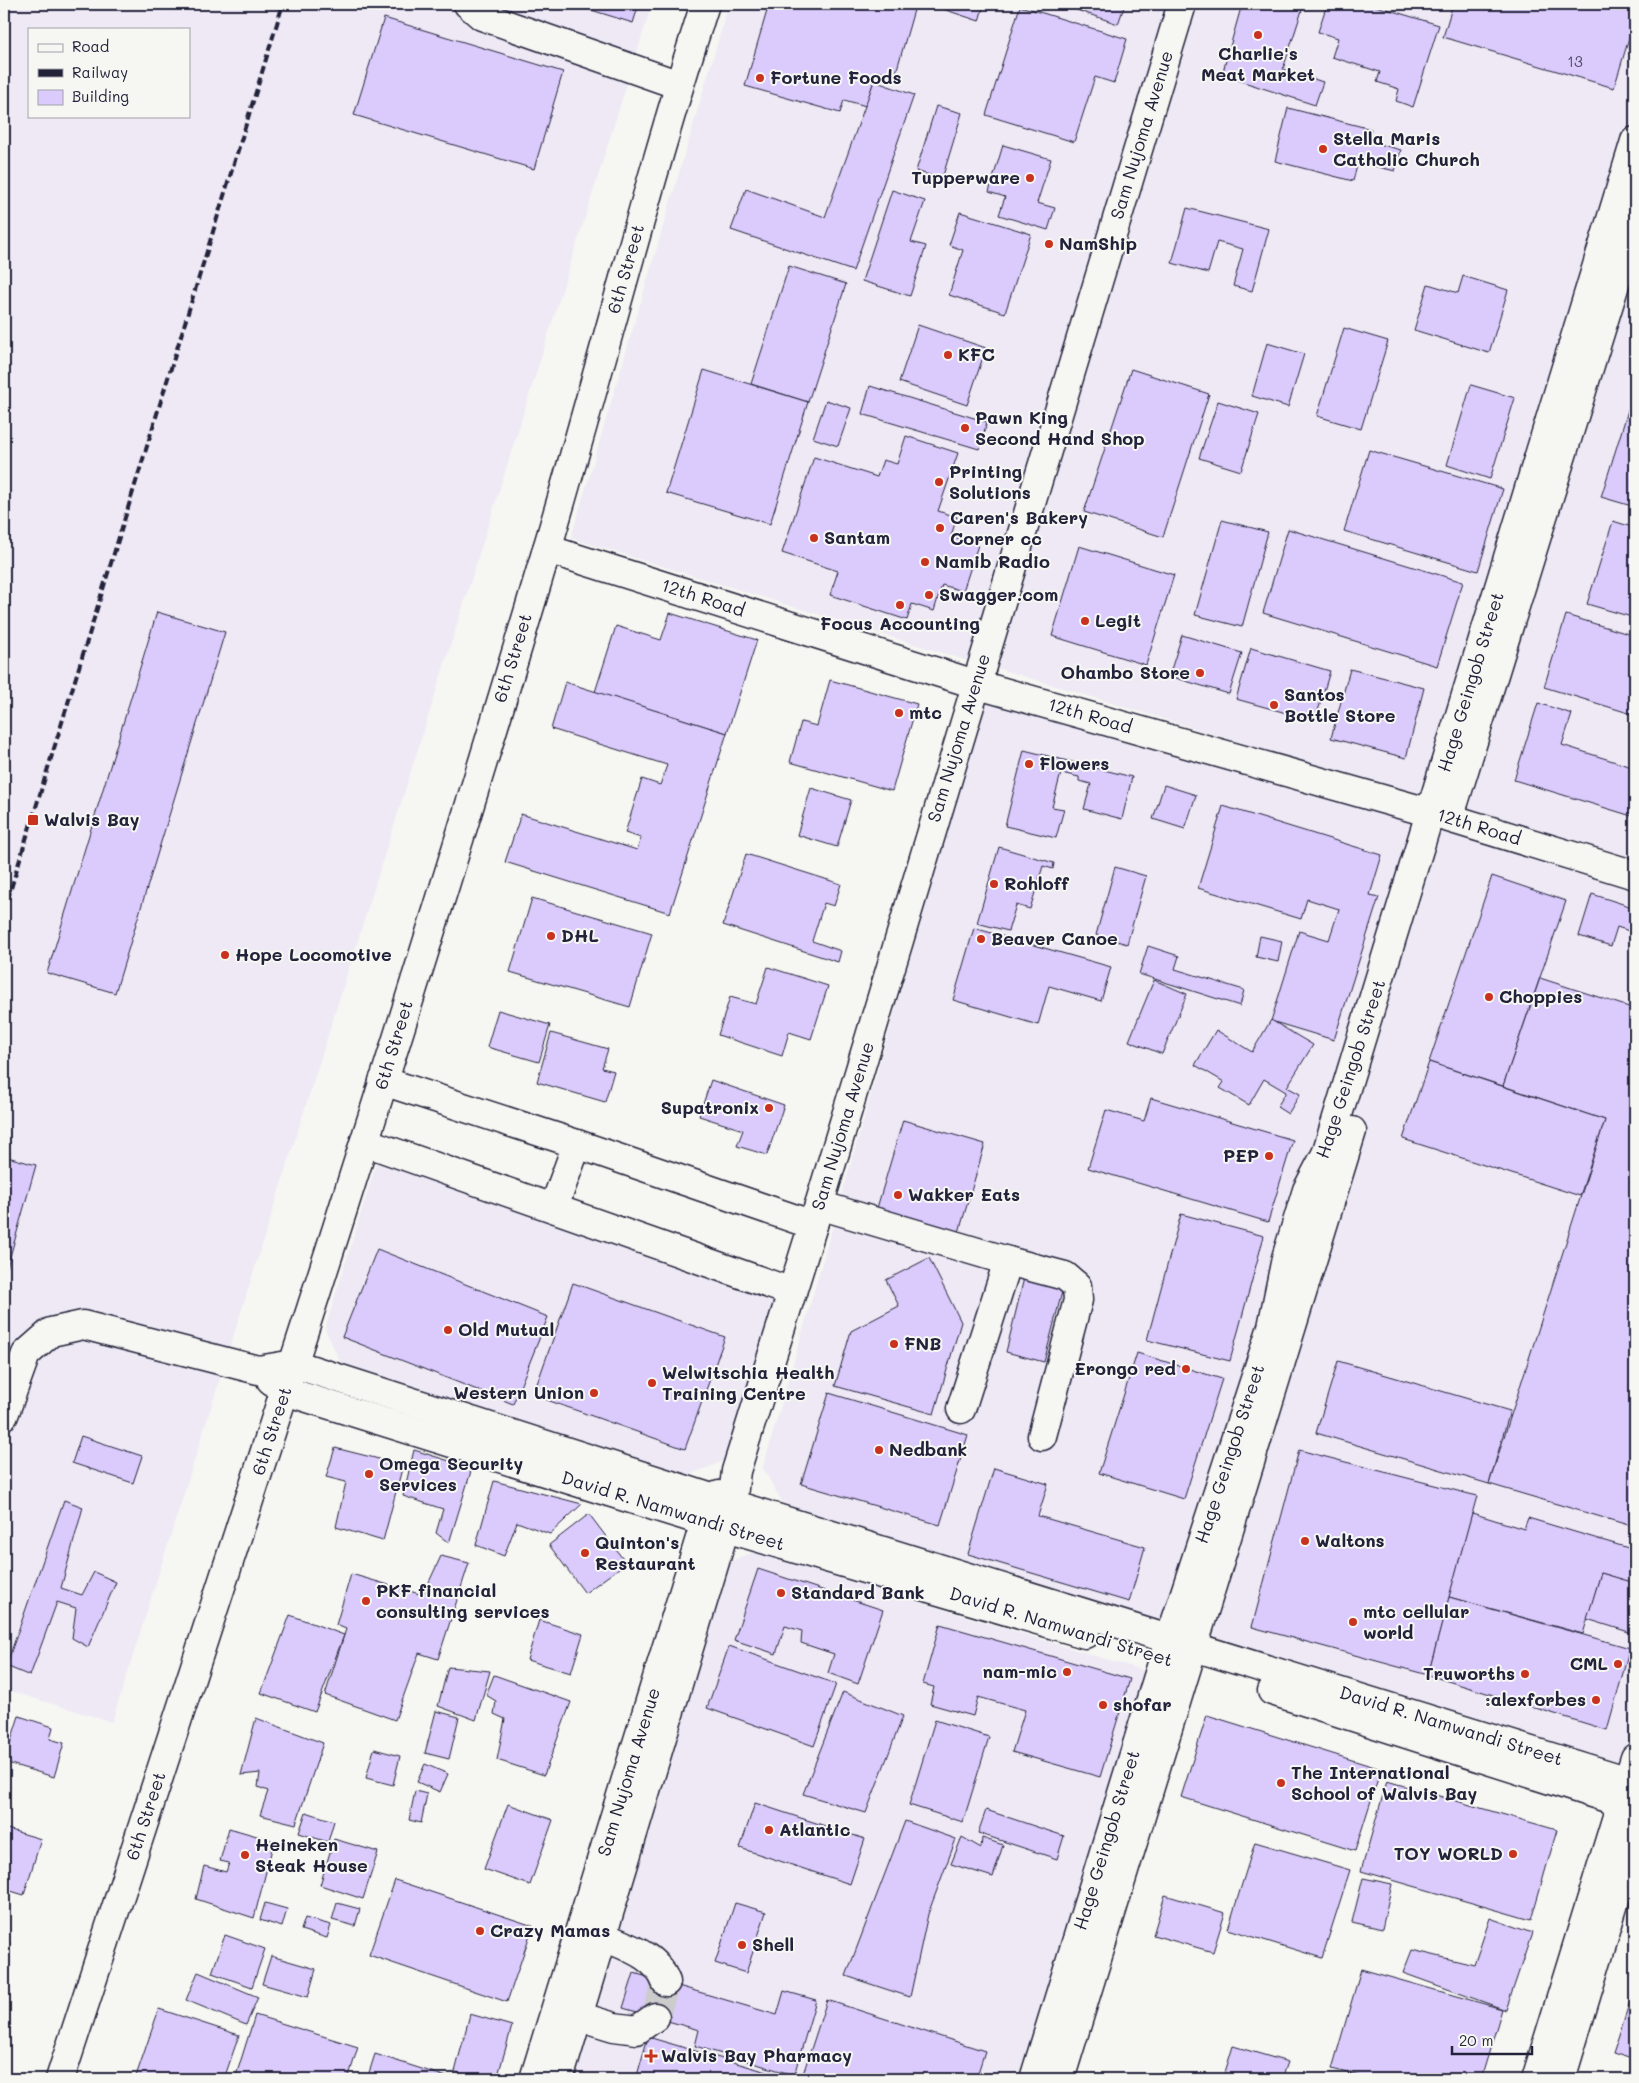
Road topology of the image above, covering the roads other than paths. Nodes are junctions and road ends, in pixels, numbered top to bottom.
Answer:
1 (468, 4) edge
2 (705, 4) edge
3 (1182, 4) edge
4 (678, 85) junction
5 (1635, 141) edge
6 (1635, 220) edge
7 (547, 548) junction
8 (975, 684) junction
9 (1440, 815) junction
10 (1635, 875) edge
11 (383, 1081) junction
12 (365, 1142) junction
13 (577, 1144) junction
14 (554, 1207) junction
15 (816, 1215) junction
16 (1008, 1261) junction
17 (792, 1292) junction
18 (294, 1364) junction
19 (258, 1370) junction
20 (285, 1391) junction
21 (961, 1409) dead end
22 (4, 1415) edge
23 (1042, 1436) dead end
24 (719, 1513) junction
25 (1178, 1652) junction
26 (1631, 1786) edge
27 (1635, 1834) edge
28 (602, 1936) junction
29 (666, 1982) dead end
30 (578, 2016) junction
31 (655, 2018) tunnel mouth
32 (60, 2079) edge
33 (534, 2079) edge
34 (559, 2079) edge
35 (1034, 2079) edge
36 (1060, 2079) edge
37 (1536, 2079) edge
38 (1561, 2079) edge

1 - 4 street
2 - 4 street, 6th Street
3 - 8 street, Sam Nujoma Avenue
4 - 7 street, 6th Street
5 - 9 street, Hage Geingob Street
6 - 9 street, Hage Geingob Street
7 - 8 street, 12th Road
7 - 11 street, 6th Street
8 - 9 street, 12th Road
8 - 15 street, Sam Nujoma Avenue
9 - 10 street, 12th Road
9 - 25 street, Hage Geingob Street
11 - 12 street, 6th Street
11 - 13 street
12 - 14 street
12 - 18 street, 6th Street
13 - 14 street
13 - 15 street
14 - 17 street
15 - 16 street
15 - 17 street, Sam Nujoma Avenue
16 - 21 street
16 - 23 street
17 - 24 street, Sam Nujoma Avenue
18 - 19 street
18 - 20 street, 6th Street
18 - 24 street, David R. Namwandi Street
19 - 20 street
19 - 22 street
20 - 24 street, David R. Namwandi Street
20 - 32 street, 6th Street
24 - 25 street, David R. Namwandi Street
24 - 28 street, Sam Nujoma Avenue
24 - 33 street, Sam Nujoma Avenue
25 - 26 street, David R. Namwandi Street
25 - 35 street, Hage Geingob Street
25 - 36 street, Hage Geingob Street
26 - 37 street
27 - 38 street
28 - 29 street
28 - 30 street, Sam Nujoma Avenue
30 - 31 street
30 - 34 street, Sam Nujoma Avenue

